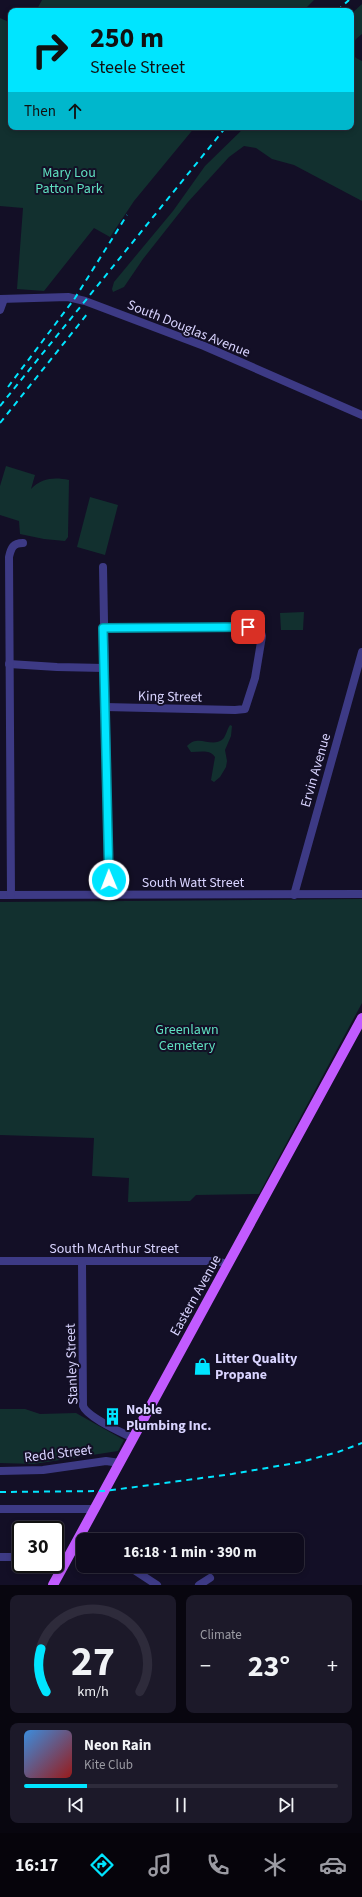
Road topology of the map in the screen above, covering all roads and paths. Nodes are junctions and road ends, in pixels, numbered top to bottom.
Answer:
1 (2, 299) edge
2 (0, 310) edge
3 (362, 415) edge
4 (23, 543) dead end
5 (103, 567) dead end
6 (103, 628) junction
7 (362, 652) edge
8 (9, 664) junction
9 (104, 668) junction
10 (104, 707) junction
11 (294, 894) junction
12 (362, 894) edge
13 (0, 895) edge
14 (11, 895) junction
15 (109, 895) junction
16 (362, 1018) edge
17 (0, 1262) edge
18 (82, 1262) junction
19 (227, 1264) junction
20 (133, 1438) junction
21 (120, 1462) junction
22 (0, 1471) edge
23 (0, 1509) edge
24 (94, 1509) junction
25 (86, 1533) edge
26 (76, 1548) edge
27 (0, 1557) edge
28 (12, 1557) edge
29 (64, 1557) edge
30 (68, 1557) junction
31 (139, 1573) edge
32 (210, 1578) dead end
33 (53, 1585) edge
34 (157, 1585) edge
35 (199, 1585) edge

1 - 2 street
1 - 3 street, South Douglas Avenue
4 - 8 street
5 - 6 street
6 - 9 street
6 - 10 street, King Street
7 - 11 street, Ervin Avenue
8 - 9 street
8 - 14 street
9 - 10 street
10 - 15 street
11 - 12 street, South Watt Street
11 - 15 street, South Watt Street
13 - 14 street, South Watt Street
14 - 15 street, South Watt Street
16 - 19 main road, Eastern Avenue
17 - 18 street, South McArthur Street
18 - 19 street, South McArthur Street
18 - 20 street, Stanley Street
19 - 20 main road, Eastern Avenue
20 - 21 main road, Eastern Avenue
21 - 22 street, Redd Street
21 - 24 main road, Eastern Avenue
23 - 24 street
24 - 25 main road, Eastern Avenue
26 - 30 main road, Eastern Avenue
27 - 28 street
29 - 30 street
30 - 33 main road, Eastern Avenue
31 - 34 street
32 - 35 street

